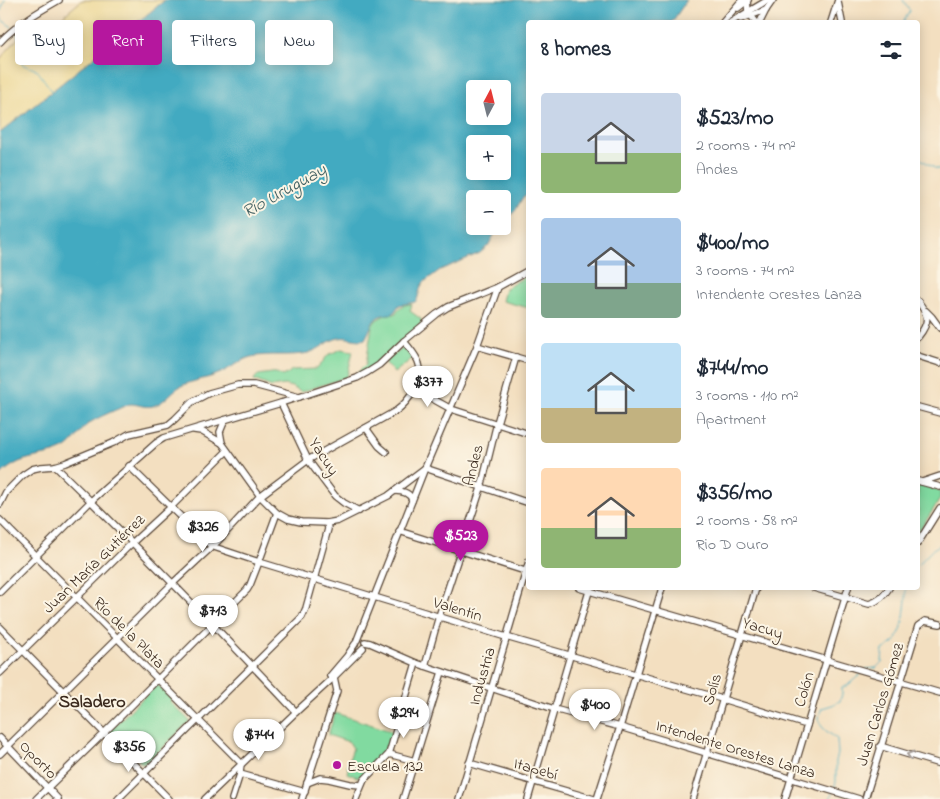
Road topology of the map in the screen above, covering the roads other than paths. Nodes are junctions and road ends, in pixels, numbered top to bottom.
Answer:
1 (59, 0) edge
2 (746, 0) edge
3 (768, 0) edge
4 (773, 0) edge
5 (838, 0) edge
6 (766, 10) junction
7 (750, 14) junction
8 (729, 20) edge
9 (731, 20) edge
10 (754, 20) edge
11 (761, 20) edge
12 (832, 20) edge
13 (842, 20) edge
14 (0, 42) edge
15 (526, 272) edge
16 (498, 287) junction
17 (920, 304) edge
18 (924, 310) junction
19 (940, 328) edge
20 (920, 334) edge
21 (404, 341) junction
22 (478, 346) junction
23 (516, 357) junction
24 (920, 357) edge
25 (526, 360) edge
26 (940, 363) edge
27 (415, 389) junction
28 (299, 397) junction
29 (281, 403) junction
30 (920, 408) edge
31 (451, 409) junction
32 (940, 413) edge
33 (225, 420) junction
34 (497, 423) junction
35 (366, 428) junction
36 (191, 429) junction
37 (526, 433) edge
38 (222, 443) junction
39 (227, 451) junction
40 (386, 452) dead end
41 (308, 460) junction
42 (55, 466) junction
43 (129, 466) junction
44 (425, 468) junction
45 (940, 476) edge
46 (920, 481) edge
47 (940, 487) edge
48 (481, 488) junction
49 (395, 491) junction
50 (260, 496) junction
51 (412, 500) junction
52 (91, 501) junction
53 (526, 502) edge
54 (0, 504) edge
55 (171, 507) junction
56 (940, 508) edge
57 (359, 511) junction
58 (277, 513) junction
59 (0, 520) edge
60 (327, 523) junction
61 (399, 531) junction
62 (920, 540) edge
63 (132, 543) junction
64 (211, 546) junction
65 (461, 551) junction
66 (36, 556) junction
67 (259, 562) junction
68 (526, 572) edge
69 (526, 575) edge
70 (314, 579) junction
71 (172, 584) junction
72 (590, 590) edge
73 (593, 590) edge
74 (661, 590) edge
75 (755, 590) edge
76 (821, 590) edge
77 (847, 590) edge
78 (888, 590) edge
79 (0, 592) edge
80 (375, 596) junction
81 (77, 597) junction
82 (845, 597) junction
83 (656, 610) junction
84 (439, 616) junction
85 (212, 624) junction
86 (940, 624) edge
87 (0, 628) edge
88 (742, 635) junction
89 (506, 637) junction
90 (117, 638) junction
91 (361, 644) junction
92 (23, 651) junction
93 (570, 656) junction
94 (826, 660) junction
95 (416, 663) junction
96 (252, 666) junction
97 (425, 666) junction
98 (442, 672) junction
99 (0, 673) edge
100 (636, 674) junction
101 (333, 676) junction
102 (158, 679) junction
103 (900, 682) junction
104 (491, 689) junction
105 (63, 692) junction
106 (940, 694) edge
107 (722, 699) junction
108 (554, 709) junction
109 (297, 710) junction
110 (198, 720) junction
111 (807, 725) junction
112 (620, 727) junction
113 (104, 733) junction
114 (0, 738) edge
115 (8, 746) junction
116 (880, 746) junction
117 (0, 754) edge
118 (389, 754) junction
119 (706, 754) junction
120 (415, 761) junction
121 (241, 763) junction
122 (469, 763) junction
123 (940, 764) edge
124 (144, 773) junction
125 (240, 774) junction
126 (792, 779) junction
127 (533, 782) junction
128 (307, 783) junction
129 (361, 785) junction
130 (48, 788) junction
131 (305, 792) junction
132 (36, 799) edge
133 (58, 799) edge
134 (118, 799) edge
135 (169, 799) edge
136 (205, 799) edge
137 (232, 799) edge
138 (302, 799) edge
139 (356, 799) edge
140 (403, 799) edge
141 (459, 799) edge
142 (528, 799) edge
143 (596, 799) edge
144 (693, 799) edge
145 (786, 799) edge
146 (859, 799) edge
147 (864, 799) edge

1 - 14 street
2 - 7 street
2 - 8 street
3 - 7 street
4 - 6 street
5 - 12 street
5 - 13 street
6 - 7 street
6 - 11 street
7 - 9 street
7 - 10 street
15 - 16 street
16 - 21 street
16 - 22 street
17 - 18 street
18 - 19 street
18 - 20 street
21 - 27 street
21 - 28 street
22 - 23 street
22 - 31 street
23 - 25 street
23 - 34 street, Andes
24 - 26 street
27 - 31 street
27 - 35 street
28 - 29 street
28 - 42 street
29 - 33 street
29 - 41 street, Yacuy
30 - 32 street
31 - 34 street
31 - 44 street
33 - 36 street
33 - 38 street
34 - 37 street
34 - 48 street, Andes
35 - 40 street
35 - 41 street
36 - 38 street
36 - 43 street
38 - 39 street
39 - 50 street
39 - 55 street, Juan María Gutiérrez
41 - 50 street
41 - 57 street, Yacuy
42 - 52 street
42 - 54 street
43 - 52 street
43 - 55 street, Valentín
44 - 48 street
44 - 49 street
44 - 51 street
45 - 46 street
46 - 47 street
48 - 53 street
48 - 65 street, Andes
49 - 51 street
49 - 57 street
50 - 58 street
50 - 64 street
51 - 61 street
52 - 63 street
52 - 66 street
55 - 63 street, Juan María Gutiérrez
55 - 64 street, Valentín
56 - 62 street
57 - 60 street
58 - 60 street
58 - 67 street
59 - 66 street, Río de la Plata
60 - 70 street
61 - 65 street
61 - 80 street
63 - 71 street
63 - 81 street, Juan María Gutiérrez
64 - 67 street, Valentín
64 - 71 street
65 - 68 street
65 - 84 street, Andes
66 - 79 street
66 - 81 street, Río de la Plata
67 - 70 street, Valentín
67 - 85 street
69 - 89 street, Industria
70 - 80 street, Valentín
70 - 96 street
71 - 85 street
71 - 90 street
72 - 93 street
73 - 83 street, Yacuy
74 - 83 street
75 - 88 street, Solís
76 - 82 street
77 - 82 street, Colón
78 - 82 street
80 - 84 street, Valentín
80 - 91 street
81 - 90 street, Río de la Plata
81 - 92 street, Juan María Gutiérrez
82 - 94 street, Colón
83 - 88 street, Yacuy
83 - 100 street
84 - 89 street, Valentín
84 - 97 street, Andes
85 - 96 street
85 - 102 street
86 - 103 street, Juan Carlos Gómez
87 - 92 street
88 - 94 street, Yacuy
88 - 107 street, Solís
89 - 93 street, Valentín
89 - 104 street, Industria
90 - 102 street, Río de la Plata
90 - 105 street
91 - 95 street, Intendente Orestes Lanza
91 - 101 street
92 - 99 street, Juan María Gutiérrez
92 - 105 street
93 - 100 street, Valentín
93 - 108 street
94 - 103 street, Yacuy
94 - 111 street, Colón
95 - 97 street, Intendente Orestes Lanza
95 - 118 street
96 - 109 street
96 - 110 street
97 - 98 street, Intendente Orestes Lanza
98 - 104 street, Intendente Orestes Lanza
98 - 120 street
100 - 107 street, Valentín
100 - 112 street
101 - 109 street
101 - 128 street
102 - 110 street, Río de la Plata
102 - 113 street
103 - 106 street, Yacuy
103 - 116 street, Juan Carlos Gómez
104 - 108 street, Intendente Orestes Lanza
104 - 122 street, Industria
105 - 113 street
105 - 115 street
107 - 111 street, Valentín
107 - 119 street, Solís
108 - 112 street, Intendente Orestes Lanza
108 - 127 street
109 - 121 street
110 - 121 street, Río de la Plata
110 - 124 street
111 - 126 street, Colón
112 - 119 street, Intendente Orestes Lanza
112 - 143 street
113 - 124 street
113 - 130 street
114 - 115 street, Oporto
115 - 117 street
115 - 130 street, Oporto
123 -> 116 street
116 - 147 street, Juan Carlos Gómez
118 - 120 street
118 - 129 street
119 - 126 street, Intendente Orestes Lanza
119 - 144 street, Solís
120 - 140 street
121 - 125 street
121 - 136 street
122 - 127 street, Itapebí
122 - 141 street, Industria
124 - 134 street
124 - 135 street
125 - 131 street
125 - 137 street
126 - 145 street, Colón
126 - 146 street, Intendente Orestes Lanza
127 - 142 street
127 - 143 street, Itapebí
128 - 129 street
128 - 131 street
129 - 139 street
130 - 132 street
130 - 133 street, Oporto
131 - 138 street

